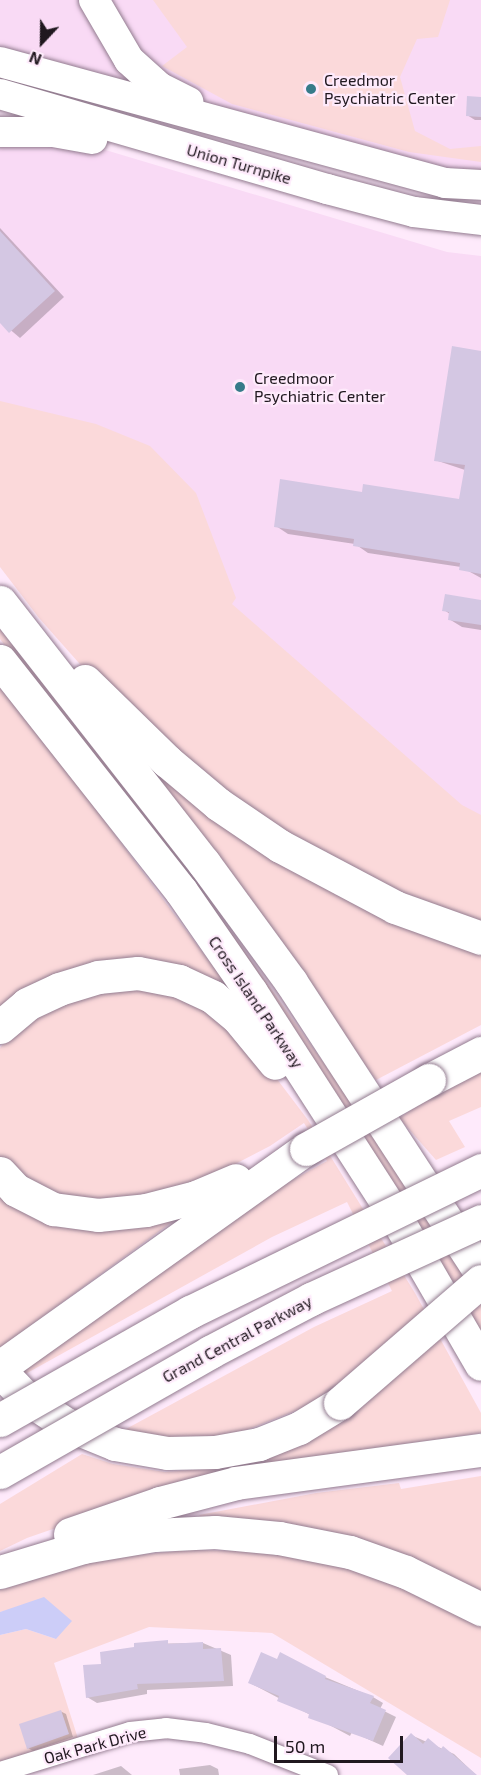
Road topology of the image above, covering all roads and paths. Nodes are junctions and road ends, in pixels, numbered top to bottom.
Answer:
1 (94, 0) edge
2 (0, 62) edge
3 (0, 94) edge
4 (238, 128) junction
5 (0, 132) edge
6 (233, 163) junction
7 (481, 185) edge
8 (481, 220) edge
9 (0, 587) edge
10 (0, 602) edge
11 (0, 661) edge
12 (481, 938) edge
13 (0, 1027) edge
14 (481, 1055) edge
15 (481, 1170) edge
16 (0, 1173) edge
17 (203, 1205) junction
18 (394, 1214) junction
19 (481, 1221) edge
20 (481, 1273) edge
21 (481, 1281) edge
22 (481, 1364) edge
23 (0, 1369) edge
24 (0, 1420) edge
25 (481, 1449) edge
26 (0, 1472) edge
27 (0, 1563) edge
28 (0, 1572) edge
29 (481, 1609) edge
30 (0, 1772) edge
31 (328, 1775) edge

1 - 4 main road
2 - 4 main road, Union Turnpike
3 - 6 main road, Union Turnpike
4 - 7 main road, Union Turnpike
5 - 6 main road
6 - 8 main road, Union Turnpike
9 - 12 highway
10 - 20 highway
11 - 18 highway, Cross Island Parkway
13 - 18 highway
14 - 17 highway, bridge
15 - 24 highway, bridge
16 - 17 highway
17 - 23 highway
18 - 22 highway, Cross Island Parkway
19 - 26 highway, Grand Central Parkway, bridge
21 - 23 highway, bridge
25 - 27 highway
28 - 29 highway
30 - 31 street, Oak Park Drive

